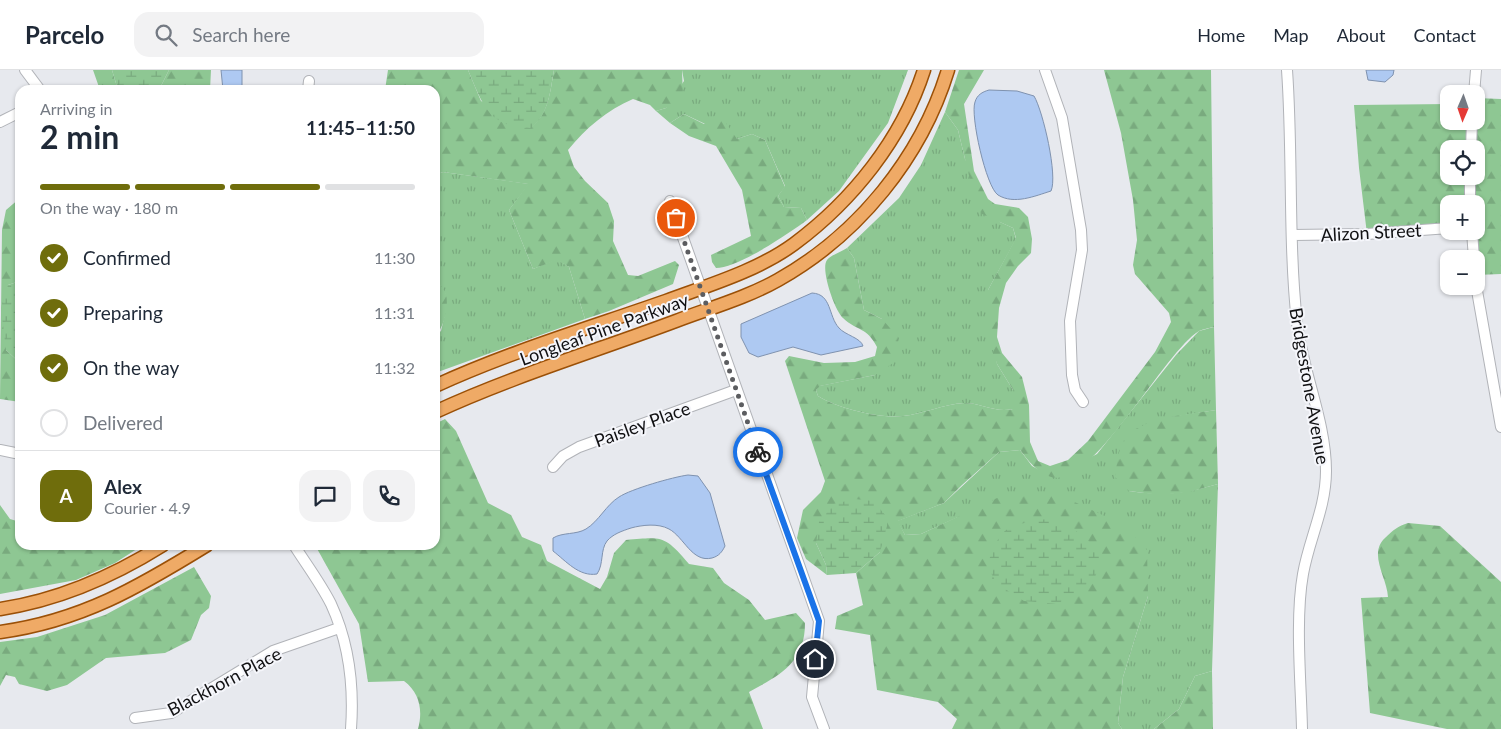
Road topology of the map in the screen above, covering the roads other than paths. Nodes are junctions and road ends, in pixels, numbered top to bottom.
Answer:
1 (25, 70) edge
2 (924, 70) edge
3 (948, 70) edge
4 (1045, 70) edge
5 (1287, 70) edge
6 (1476, 70) edge
7 (36, 85) edge
8 (1475, 85) edge
9 (15, 114) edge
10 (0, 122) edge
11 (670, 201) dead end
12 (1440, 229) edge
13 (1294, 235) junction
14 (702, 288) junction
15 (1478, 295) edge
16 (709, 309) junction
17 (440, 384) edge
18 (736, 390) junction
19 (1083, 402) dead end
20 (440, 410) edge
21 (1501, 427) edge
22 (0, 450) edge
23 (15, 453) edge
24 (553, 467) dead end
25 (155, 550) edge
26 (199, 550) edge
27 (297, 550) edge
28 (0, 609) edge
29 (340, 628) junction
30 (0, 632) edge
31 (135, 718) dead end
32 (351, 729) edge
33 (824, 729) edge
34 (1302, 729) edge

1 - 7 street
2 - 14 main road, Longleaf Pine Parkway
3 - 16 main road, Longleaf Pine Parkway
4 - 19 street
5 - 13 street, Bridgestone Avenue
6 - 8 street
9 - 10 street
11 - 14 street
12 - 13 street, Alizon Street
13 - 34 street, Bridgestone Avenue
14 - 16 street
14 - 17 main road, Longleaf Pine Parkway
15 - 21 street
16 - 18 street
16 - 20 main road, Longleaf Pine Parkway
18 - 24 street, Paisley Place
18 - 33 street
22 - 23 street
25 - 28 main road
26 - 30 main road
27 - 29 street
29 - 31 street, Blackhorn Place
29 - 32 street

